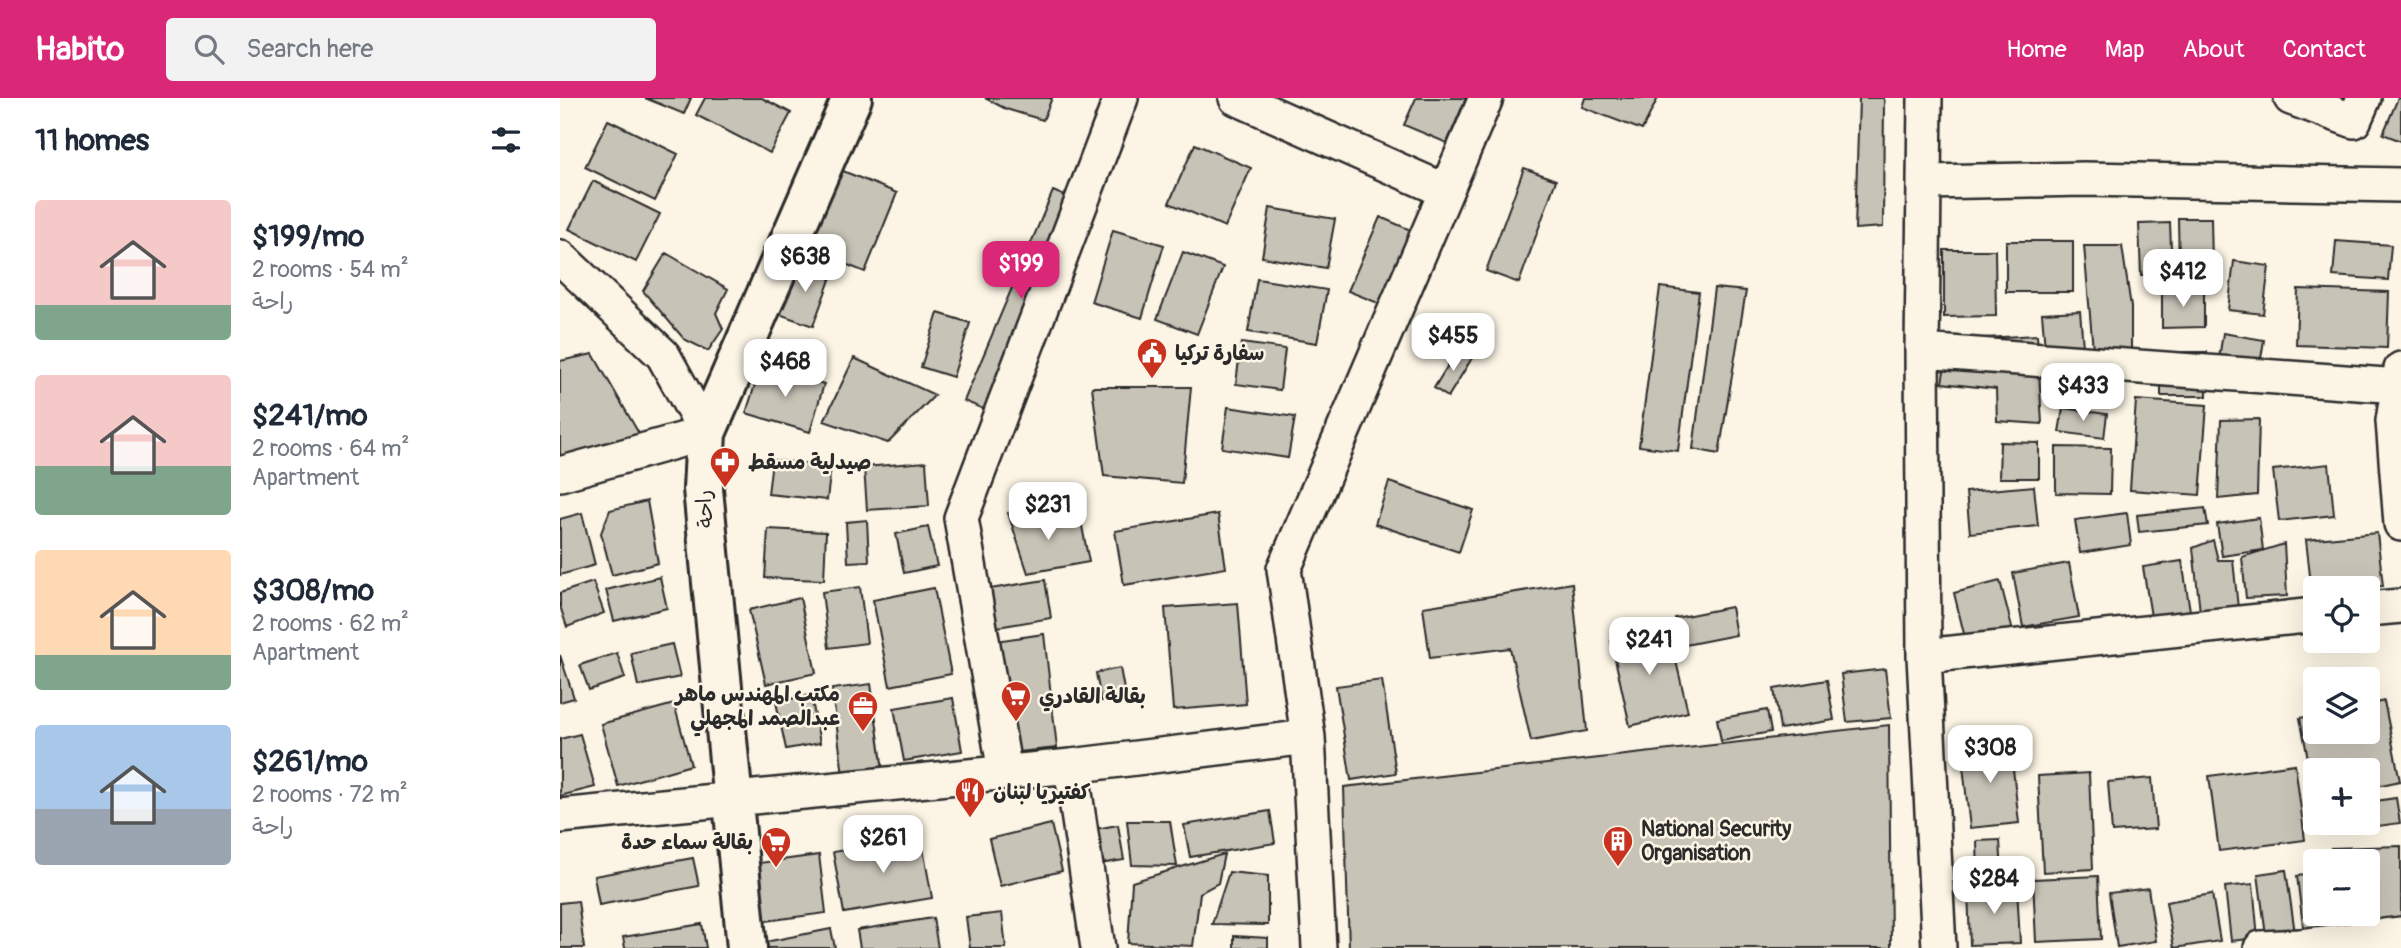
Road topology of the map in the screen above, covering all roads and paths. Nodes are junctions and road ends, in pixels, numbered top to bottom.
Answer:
1 (852, 98) edge
2 (1121, 98) edge
3 (1236, 98) edge
4 (1486, 98) edge
5 (1925, 98) edge
6 (2291, 98) edge
7 (2364, 98) edge
8 (1925, 182) junction
9 (2401, 185) edge
10 (1446, 191) junction
11 (560, 257) edge
12 (1923, 351) junction
13 (2400, 378) edge
14 (2397, 421) edge
15 (706, 433) junction
16 (560, 474) edge
17 (2401, 524) edge
18 (2401, 606) edge
19 (2380, 608) edge
20 (2303, 616) edge
21 (1924, 656) junction
22 (1308, 737) junction
23 (1071, 766) junction
24 (1005, 772) junction
25 (732, 798) junction
26 (560, 816) edge
27 (2401, 934) edge
28 (747, 948) edge
29 (1098, 948) edge
30 (1319, 948) edge
31 (1939, 948) edge
32 (2261, 948) edge

1 - 15 street, راحة
2 - 24 street
3 - 10 street
4 - 10 street
5 - 8 street
6 - 7 street
8 - 9 street
8 - 12 street
10 - 22 street
11 - 15 street
12 - 13 street
12 - 21 street
13 - 14 street
14 - 17 street
15 - 16 street
15 - 25 street, راحة
18 - 19 street
20 - 21 street
21 - 31 street
22 - 23 street
22 - 30 street
23 - 24 street
23 - 29 street
24 - 25 street
25 - 26 street
25 - 28 street, راحة
27 - 32 street

